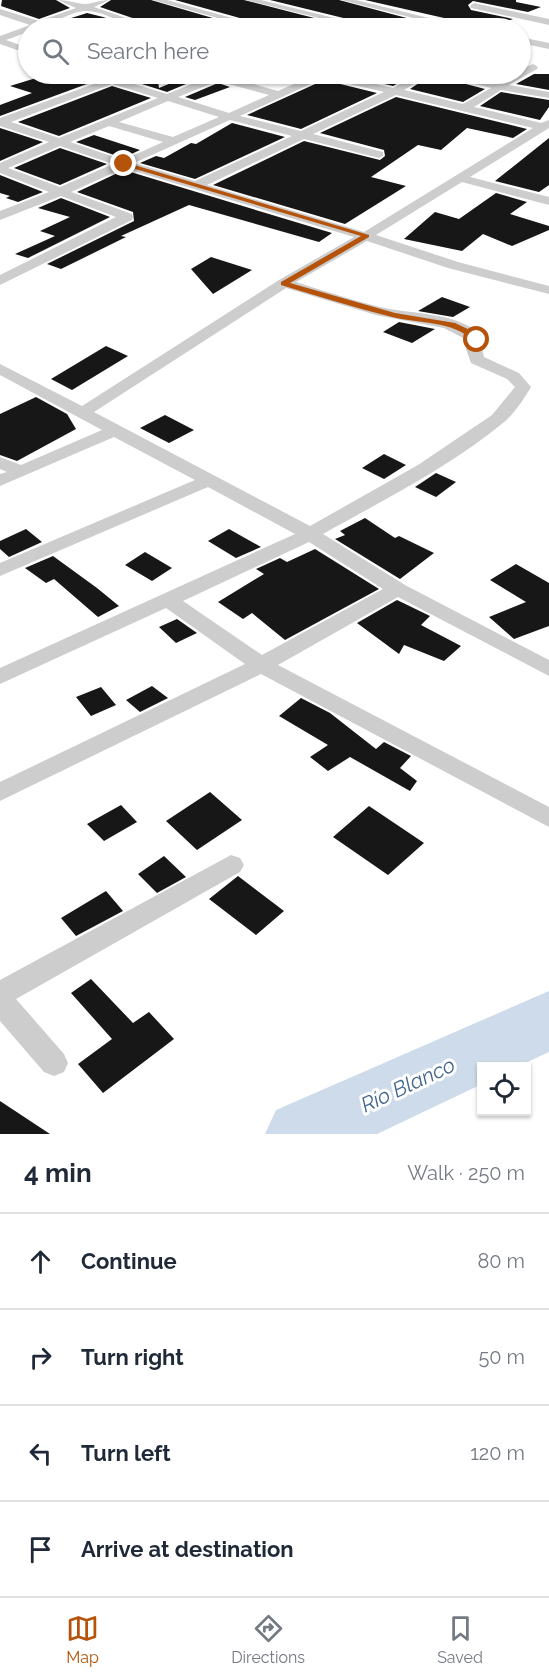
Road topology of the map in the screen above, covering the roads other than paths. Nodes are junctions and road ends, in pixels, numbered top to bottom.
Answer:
1 (62, 0) edge
2 (105, 0) edge
3 (157, 0) edge
4 (250, 0) edge
5 (345, 0) edge
6 (401, 0) edge
7 (486, 0) edge
8 (307, 3) dead end
9 (474, 6) junction
10 (86, 7) junction
11 (381, 8) junction
12 (289, 10) junction
13 (464, 10) dead end
14 (0, 12) edge
15 (454, 14) dead end
16 (18, 18) edge
17 (54, 18) edge
18 (120, 18) edge
19 (220, 18) edge
20 (274, 18) edge
21 (324, 18) edge
22 (353, 18) edge
23 (418, 18) edge
24 (444, 18) edge
25 (530, 18) edge
26 (531, 18) edge
27 (549, 22) edge
28 (18, 32) edge
29 (0, 40) edge
30 (531, 42) edge
31 (549, 46) edge
32 (18, 47) edge
33 (104, 84) edge
34 (122, 84) edge
35 (199, 84) edge
36 (246, 84) edge
37 (300, 84) edge
38 (365, 84) edge
39 (407, 84) edge
40 (488, 84) edge
41 (505, 84) edge
42 (500, 87) junction
43 (395, 91) junction
44 (278, 94) junction
45 (549, 95) edge
46 (166, 97) junction
47 (464, 108) junction
48 (228, 116) junction
49 (0, 122) edge
50 (108, 122) junction
51 (546, 125) edge
52 (300, 135) junction
53 (174, 141) junction
54 (60, 142) junction
55 (379, 154) dead end
56 (124, 164) junction
57 (0, 168) edge
58 (460, 178) junction
59 (197, 185) junction
60 (58, 193) junction
61 (549, 201) edge
62 (0, 216) edge
63 (366, 236) junction
64 (0, 281) edge
65 (284, 283) junction
66 (549, 290) edge
67 (0, 369) edge
68 (82, 413) junction
69 (113, 431) junction
70 (0, 462) edge
71 (22, 472) junction
72 (0, 481) edge
73 (207, 481) junction
74 (310, 534) junction
75 (0, 570) edge
76 (399, 589) junction
77 (168, 600) junction
78 (261, 665) junction
79 (549, 669) edge
80 (0, 677) edge
81 (0, 792) edge
82 (549, 818) edge
83 (231, 865) dead end
84 (0, 994) edge
85 (0, 1001) edge
86 (54, 1063) dead end

1 - 10 street
2 - 10 street
3 - 19 street
4 - 12 street
5 - 11 street
6 - 11 street
7 - 9 street
8 - 12 street
9 - 13 street
9 - 25 street
10 - 17 street
10 - 18 street
11 - 22 street
11 - 23 street
12 - 20 street
12 - 21 street
14 - 16 street
15 - 24 street
26 - 27 street
28 - 29 street
29 - 32 street
30 - 31 street
33 - 49 street
34 - 46 street
35 - 46 street
36 - 44 street
37 - 44 street
38 - 43 street
39 - 43 street
40 - 42 street
41 - 42 street
42 - 45 street
42 - 47 street
43 - 47 street
43 - 52 street
44 - 48 street
46 - 48 street
46 - 50 street
47 - 51 street
48 - 52 street
48 - 53 street
49 - 54 street
50 - 53 street
50 - 54 street
51 - 58 street
52 - 55 street
52 - 59 street
53 - 56 street
54 - 56 street
54 - 57 street
56 - 59 street
56 - 60 street
57 - 60 street
58 - 61 street
58 - 63 street
59 - 63 street
60 - 62 street
60 - 64 street
63 - 65 street
63 - 66 street
65 - 68 street
65 - 74 street
67 - 68 street
68 - 69 street
69 - 71 street
69 - 73 street
70 - 71 street
71 - 72 street
73 - 74 street
73 - 75 street
74 - 76 street
74 - 77 street
76 - 78 street
76 - 79 street
77 - 78 street
77 - 80 street
78 - 81 street
78 - 82 street
83 - 84 street
85 - 86 street

